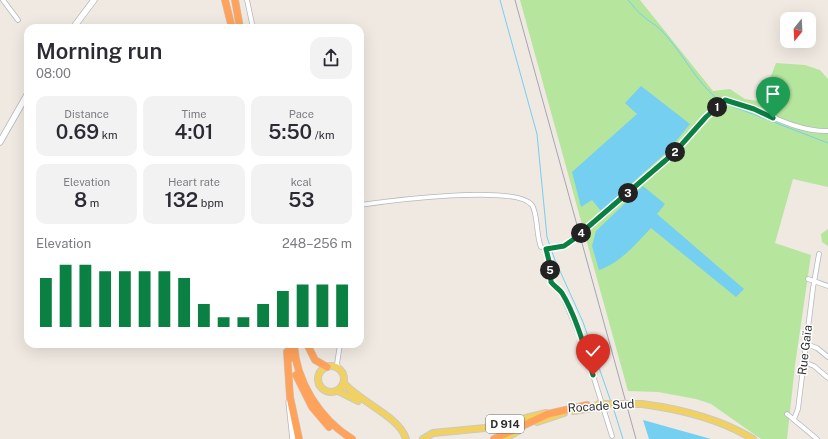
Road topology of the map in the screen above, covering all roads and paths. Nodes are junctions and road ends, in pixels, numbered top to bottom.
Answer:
1 (3, 0) edge
2 (94, 0) edge
3 (225, 0) edge
4 (228, 0) edge
5 (235, 0) edge
6 (247, 0) edge
7 (18, 20) dead end
8 (76, 24) edge
9 (232, 24) edge
10 (232, 24) edge
11 (239, 24) edge
12 (252, 24) edge
13 (24, 100) edge
14 (828, 132) edge
15 (0, 142) edge
16 (364, 205) edge
17 (547, 249) junction
18 (819, 254) dead end
19 (808, 279) dead end
20 (814, 281) junction
21 (828, 286) edge
22 (806, 344) junction
23 (288, 348) edge
24 (289, 348) edge
25 (295, 348) edge
26 (309, 348) edge
27 (339, 348) edge
28 (338, 355) junction
29 (828, 357) edge
30 (804, 362) junction
31 (330, 366) junction
32 (339, 369) junction
33 (828, 378) edge
34 (344, 383) junction
35 (338, 391) junction
36 (290, 397) junction
37 (587, 405) junction
38 (598, 405) junction
39 (642, 405) junction
40 (787, 414) dead end
41 (794, 419) junction
42 (612, 436) dead end
43 (293, 439) edge
44 (299, 439) edge
45 (343, 439) edge
46 (352, 439) edge
47 (402, 439) edge
48 (406, 439) edge
49 (423, 439) edge
50 (494, 439) edge
51 (504, 439) edge
52 (746, 439) edge
53 (753, 439) edge
54 (817, 439) edge

1 - 7 street
2 - 8 street
3 - 9 highway
4 - 10 highway
5 - 11 highway
6 - 12 street
13 - 15 street
14 - 17 street
16 - 17 street
17 - 42 street
18 - 20 street, Rue Gaïa
19 - 20 street
20 - 21 street
20 - 22 street, Rue Gaïa
22 - 29 street
22 - 30 street, Rue Gaïa
23 - 36 highway
24 - 45 highway
25 - 46 highway
26 - 31 highway
27 - 28 street
28 - 31 street
28 - 32 street
30 - 33 street
30 - 41 street, Rue Gaïa
31 - 32 main road
31 - 35 main road
32 - 34 main road
34 - 35 main road
34 - 48 main road
35 - 47 main road
36 - 43 street
36 - 44 highway
37 - 38 main road, Rocade Sud / D 914
37 - 49 main road, Rocade Sud / D 914
37 - 50 highway, D 914
38 - 39 main road, Rocade Sud / D 914, bridge
38 - 51 main road, Rocade Sud / D 914
39 - 52 main road, Rocade Sud / D 914
39 - 53 main road, Rocade Sud / D 914
40 - 41 street
41 - 54 street

